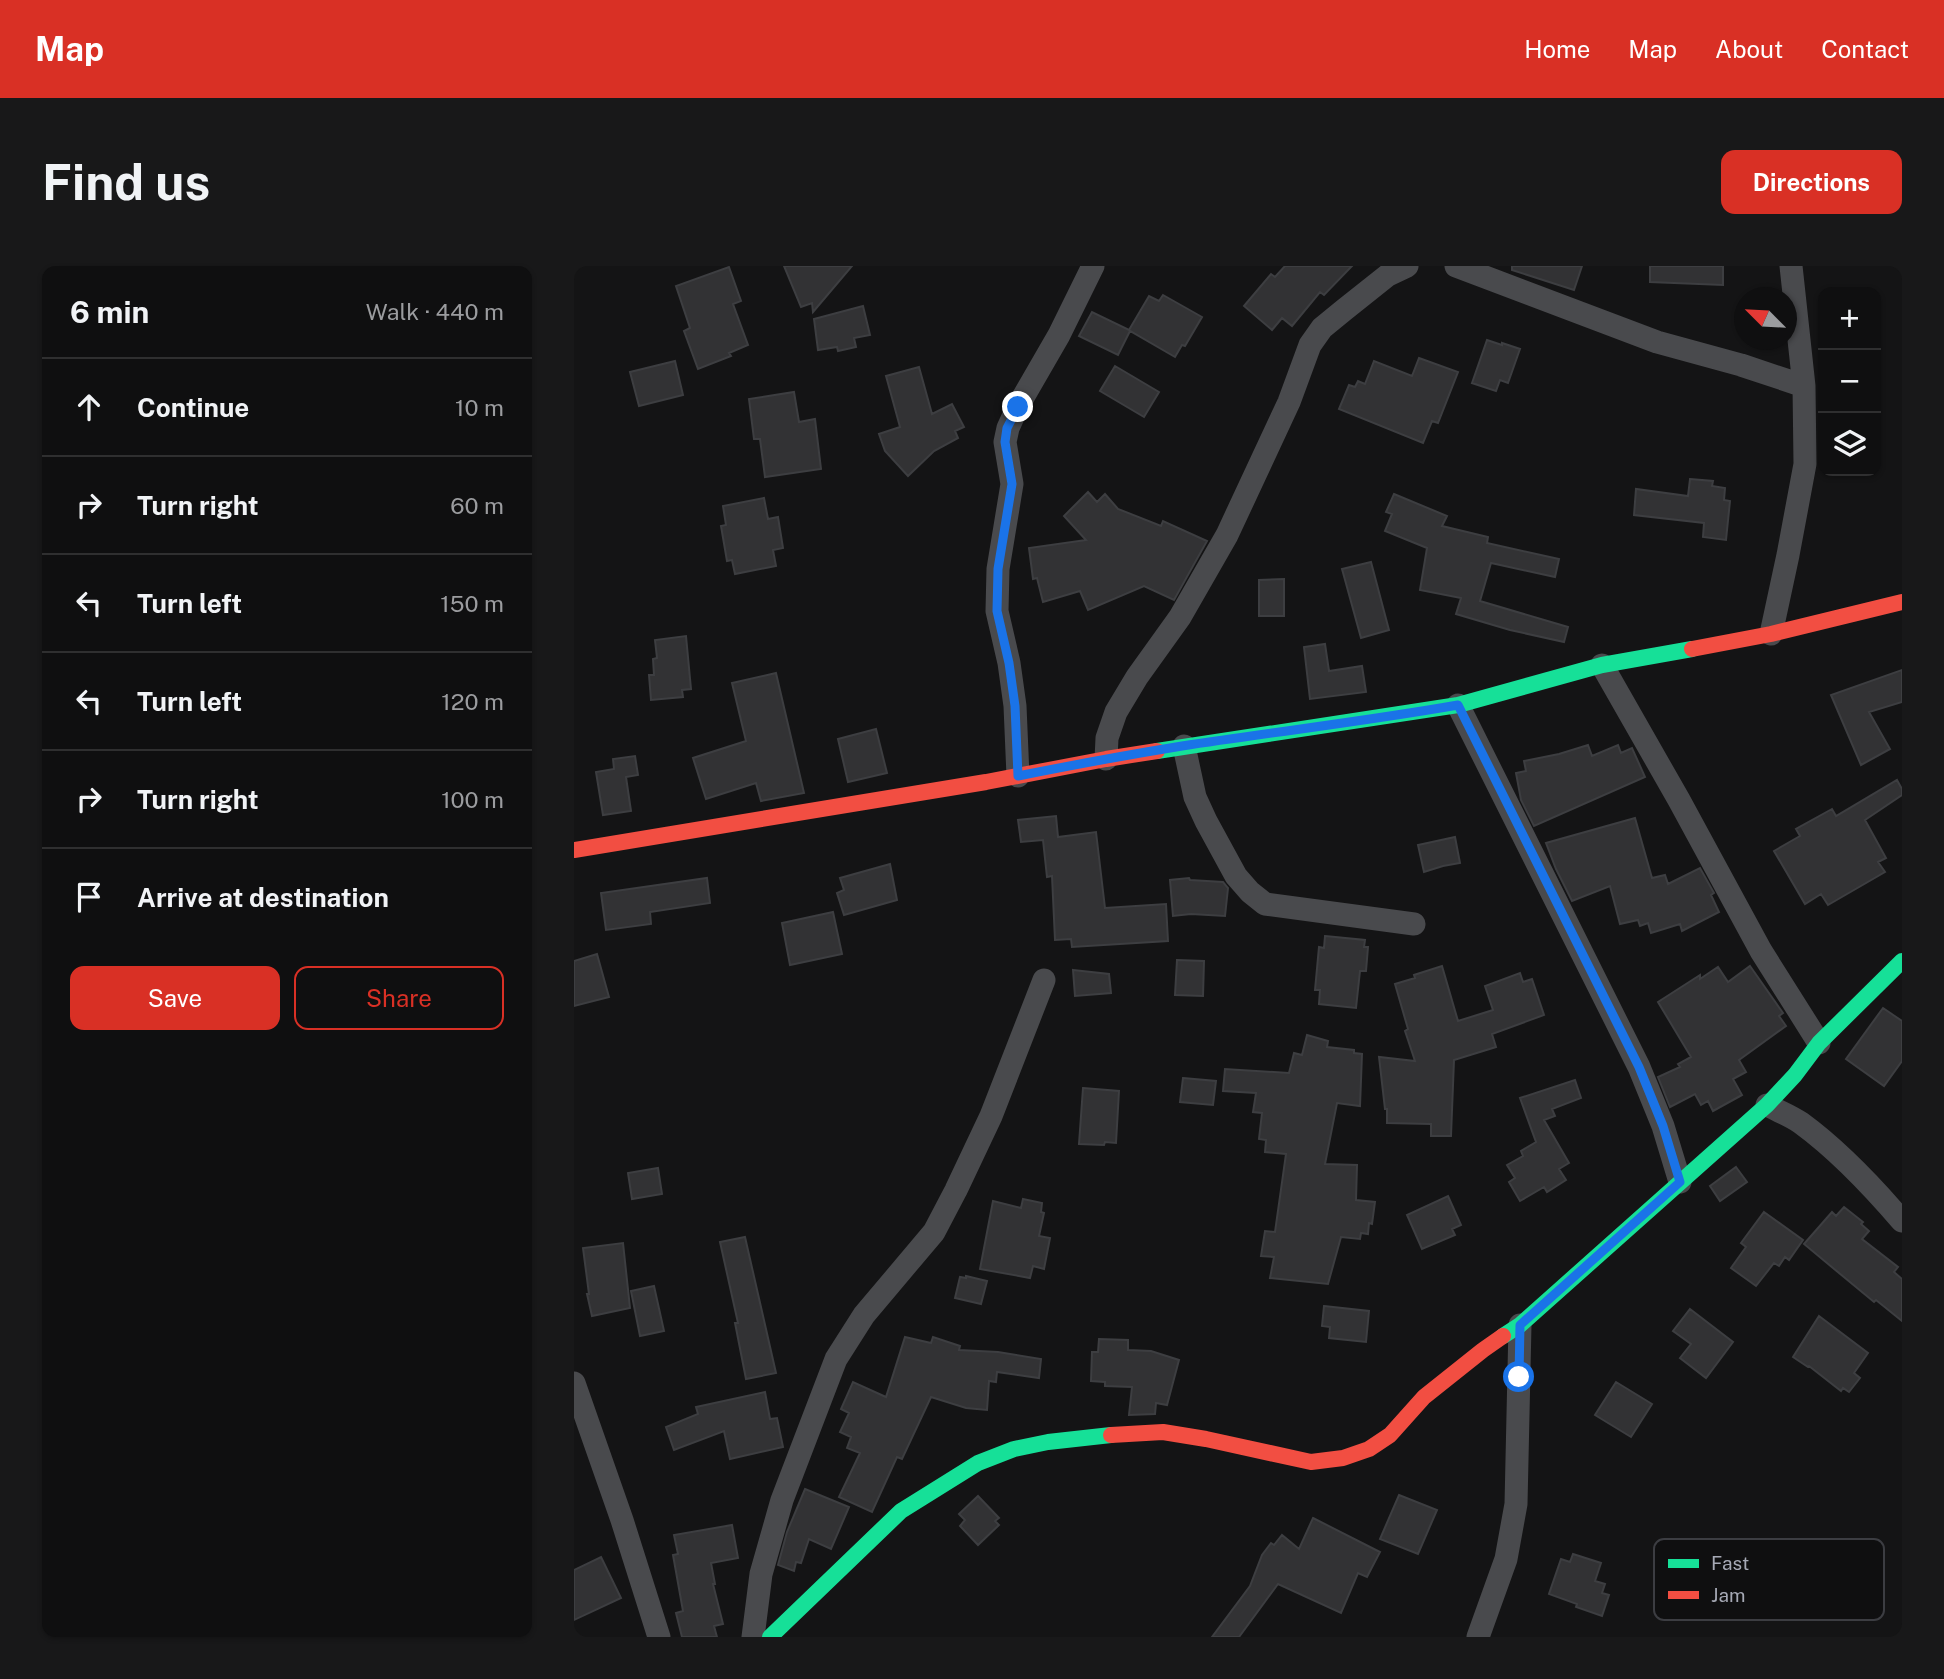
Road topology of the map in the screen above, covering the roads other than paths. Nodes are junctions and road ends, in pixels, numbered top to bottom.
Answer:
1 (1093, 266) edge
2 (1408, 266) edge
3 (1455, 266) edge
4 (1791, 266) edge
5 (1804, 386) junction
6 (1902, 601) edge
7 (1771, 634) junction
8 (1602, 665) junction
9 (1458, 705) junction
10 (1184, 746) junction
11 (1106, 759) junction
12 (1018, 776) junction
13 (576, 843) edge
14 (1414, 923) dead end
15 (1902, 961) edge
16 (1044, 980) dead end
17 (1819, 1043) junction
18 (1767, 1105) junction
19 (1680, 1182) junction
20 (1902, 1221) edge
21 (1520, 1325) junction
22 (574, 1383) edge
23 (659, 1637) edge
24 (753, 1637) edge
25 (770, 1637) edge
26 (1478, 1637) edge

1 - 12 street
2 - 11 street
3 - 5 street
4 - 5 street
5 - 7 street
6 - 7 street
7 - 8 street
8 - 9 street
8 - 17 street
9 - 10 street
9 - 19 street
10 - 11 street
10 - 14 street
11 - 12 street
12 - 13 street
15 - 17 street
16 - 24 street
17 - 18 street
18 - 19 street
18 - 20 street
19 - 21 street
21 - 25 street
21 - 26 street
22 - 23 street

